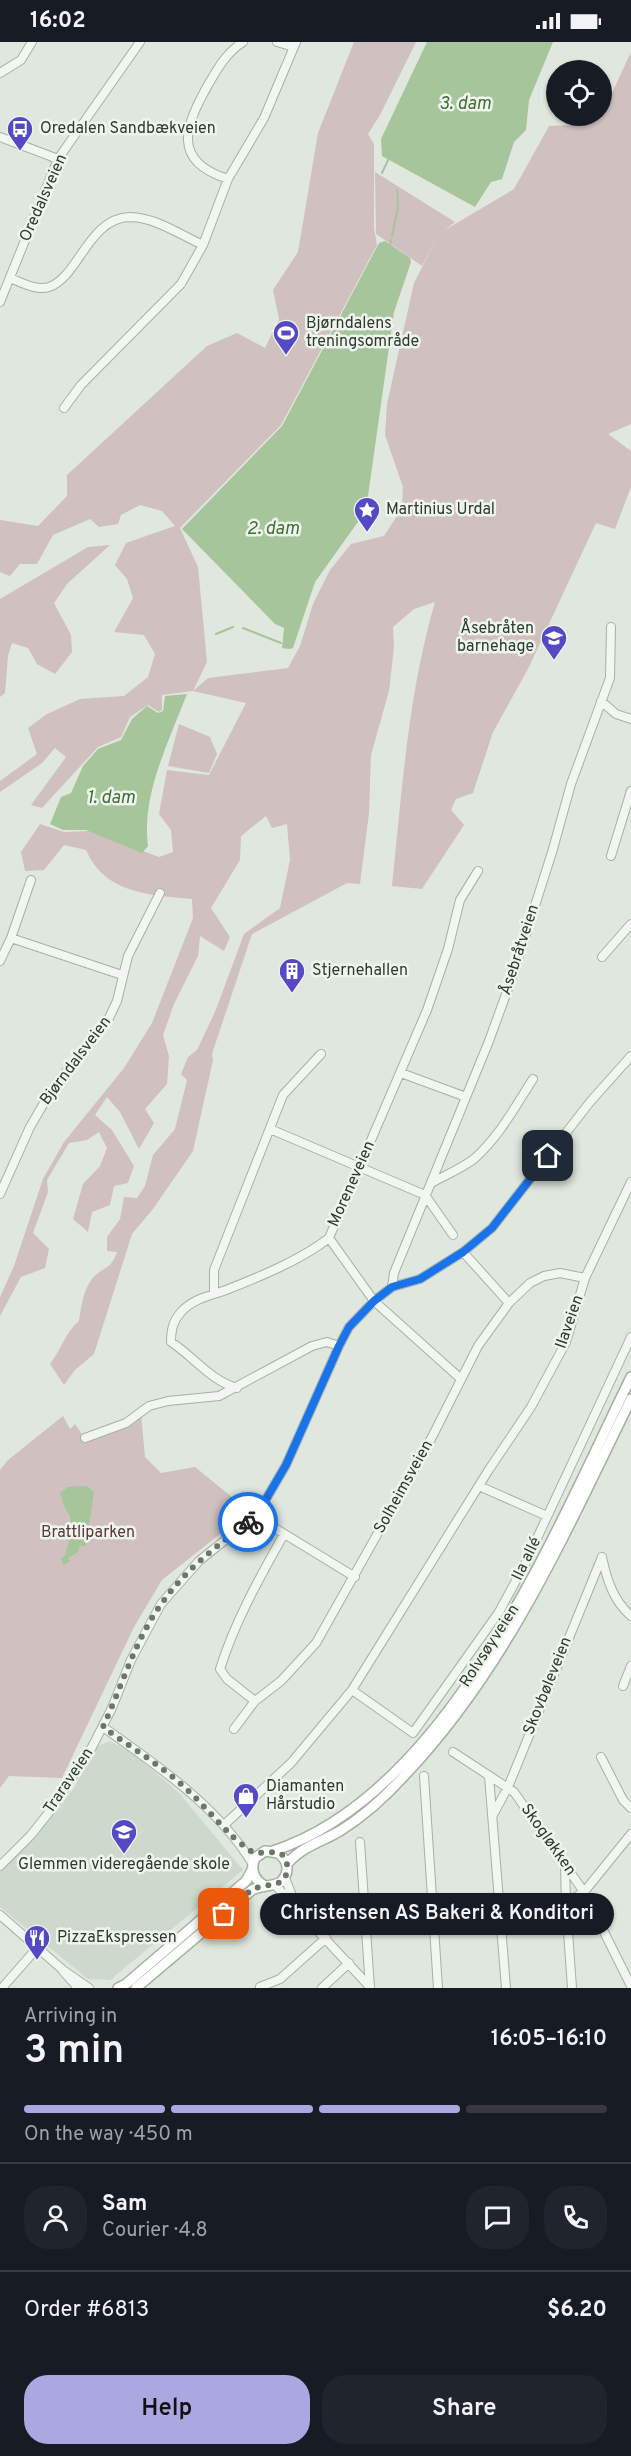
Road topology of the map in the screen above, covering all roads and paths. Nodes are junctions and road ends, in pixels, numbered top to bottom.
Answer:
1 (32, 42) edge
2 (140, 42) edge
3 (243, 42) edge
4 (277, 42) edge
5 (295, 44) edge
6 (0, 73) edge
7 (0, 137) edge
8 (58, 159) junction
9 (228, 179) junction
10 (203, 245) junction
11 (10, 278) junction
12 (0, 302) edge
13 (64, 408) dead end
14 (610, 627) dead end
15 (601, 701) junction
16 (631, 719) edge
17 (631, 791) edge
18 (611, 856) dead end
19 (478, 871) dead end
20 (31, 880) dead end
21 (160, 893) dead end
22 (631, 924) edge
23 (11, 938) junction
24 (602, 957) dead end
25 (0, 961) edge
26 (122, 975) junction
27 (321, 1054) dead end
28 (631, 1056) edge
29 (401, 1073) junction
30 (533, 1079) dead end
31 (466, 1098) junction
32 (270, 1129) junction
33 (360, 1167) junction
34 (433, 1182) junction
35 (631, 1182) edge
36 (0, 1194) edge
37 (425, 1195) junction
38 (453, 1236) dead end
39 (329, 1238) junction
40 (463, 1252) junction
41 (397, 1264) junction
42 (585, 1278) junction
43 (405, 1283) junction
44 (392, 1287) junction
45 (214, 1293) junction
46 (374, 1301) junction
47 (509, 1303) junction
48 (631, 1337) edge
49 (339, 1346) junction
50 (631, 1377) edge
51 (461, 1379) junction
52 (237, 1388) junction
53 (631, 1400) edge
54 (85, 1438) dead end
55 (479, 1486) junction
56 (255, 1516) junction
57 (547, 1516) junction
58 (284, 1534) junction
59 (355, 1577) junction
60 (631, 1616) edge
61 (631, 1666) edge
62 (623, 1686) dead end
63 (352, 1690) junction
64 (255, 1701) junction
65 (103, 1727) junction
66 (234, 1729) dead end
67 (453, 1752) dead end
68 (601, 1757) dead end
69 (424, 1776) dead end
70 (489, 1776) junction
71 (508, 1787) junction
72 (631, 1808) edge
73 (494, 1815) junction
74 (224, 1826) junction
75 (631, 1834) edge
76 (234, 1838) junction
77 (360, 1842) dead end
78 (273, 1851) junction
79 (260, 1854) junction
80 (287, 1864) junction
81 (566, 1865) junction
82 (0, 1866) edge
83 (252, 1867) junction
84 (285, 1878) junction
85 (263, 1885) junction
86 (275, 1885) junction
87 (584, 1892) junction
88 (566, 1903) junction
89 (297, 1907) junction
90 (500, 1910) junction
91 (0, 1915) edge
92 (433, 1915) junction
93 (366, 1919) junction
94 (314, 1926) junction
95 (326, 1938) junction
96 (37, 1948) junction
97 (349, 1963) junction
98 (63, 1970) junction
99 (631, 1986) edge
100 (260, 1987) edge
101 (2, 1988) edge
102 (78, 1988) edge
103 (89, 1988) edge
104 (118, 1988) edge
105 (136, 1988) edge
106 (322, 1988) edge
107 (370, 1988) edge
108 (438, 1988) edge
109 (506, 1988) edge
110 (572, 1988) edge

1 - 6 street
2 - 8 street, Oredalsveien
3 - 9 street
4 - 5 street
5 - 9 street
7 - 8 street
8 - 11 street, Oredalsveien
9 - 10 street
10 - 11 street
10 - 13 street
11 - 12 street, Oredalsveien
14 - 15 street, Åsebråtveien
15 - 16 street
15 - 31 street, Åsebråtveien
17 - 18 street
19 - 29 street, Moreneveien
20 - 23 street
21 - 26 street, Bjørndalsveien
22 - 24 street
23 - 25 street
23 - 26 street
26 - 36 street, Bjørndalsveien
27 - 32 street
28 - 40 street, Traraveien
29 - 31 street
29 - 33 street, Moreneveien
30 - 34 street
31 - 34 street, Åsebråtveien
32 - 33 street
32 - 45 street
33 - 37 street
33 - 39 street, Moreneveien
34 - 37 street, Åsebråtveien
35 - 42 street, Ilaveien
37 - 38 street
37 - 41 street, Åsebråtveien
39 - 45 street, Moreneveien
39 - 46 street
40 - 43 street, Traraveien
40 - 47 street
41 - 43 street
41 - 44 street, Åsebråtveien
42 - 47 street, Solheimsveien
42 - 55 street, Ilaveien
43 - 44 street, Traraveien
44 - 46 street, Traraveien
45 - 52 street, Moreneveien
46 - 49 street, Traraveien
46 - 51 street
47 - 51 street, Solheimsveien
48 - 57 street, Ila allé
49 - 52 street
49 - 56 street, Traraveien
50 - 78 main road, Rolvsøyveien
51 - 59 street, Solheimsveien
52 - 54 street
53 - 80 main road, Rolvsøyveien
55 - 57 street
55 - 63 street, Ilaveien
56 - 58 street
56 - 65 street, Traraveien
57 - 63 street, Ila allé
58 - 59 street
58 - 64 street
59 - 64 street, Solheimsveien
60 - 71 street, Skovbøleveien
61 - 62 street
63 - 74 street, Ilaveien
64 - 66 street, Solheimsveien
65 - 74 street
65 - 82 street, Traraveien
67 - 70 street, Skogløkken
68 - 72 street
69 - 92 street
70 - 71 street, Skogløkken
70 - 73 street
71 - 73 street, Skovbøleveien
71 - 81 street, Skogløkken
73 - 90 street
74 - 76 street
75 - 87 street
76 - 79 street
76 - 83 street
77 - 93 street
78 - 79 main road
78 - 80 main road
79 - 83 main road
80 - 84 main road
81 - 87 street, Skogløkken
81 - 88 street
83 - 85 main road
83 - 104 main road
84 - 86 main road
84 - 89 street
85 - 86 main road
85 - 105 main road
86 - 89 street
87 - 88 street
87 - 99 street, Skogløkken
88 - 90 street
88 - 110 street
89 - 94 street
90 - 92 street
90 - 109 street
91 - 96 street
92 - 93 street
92 - 108 street
93 - 94 street
93 - 107 street
94 - 95 street
95 - 97 street
95 - 100 street
96 - 98 street
96 - 101 street
97 - 106 street
97 - 107 street
98 - 102 street
98 - 103 street

